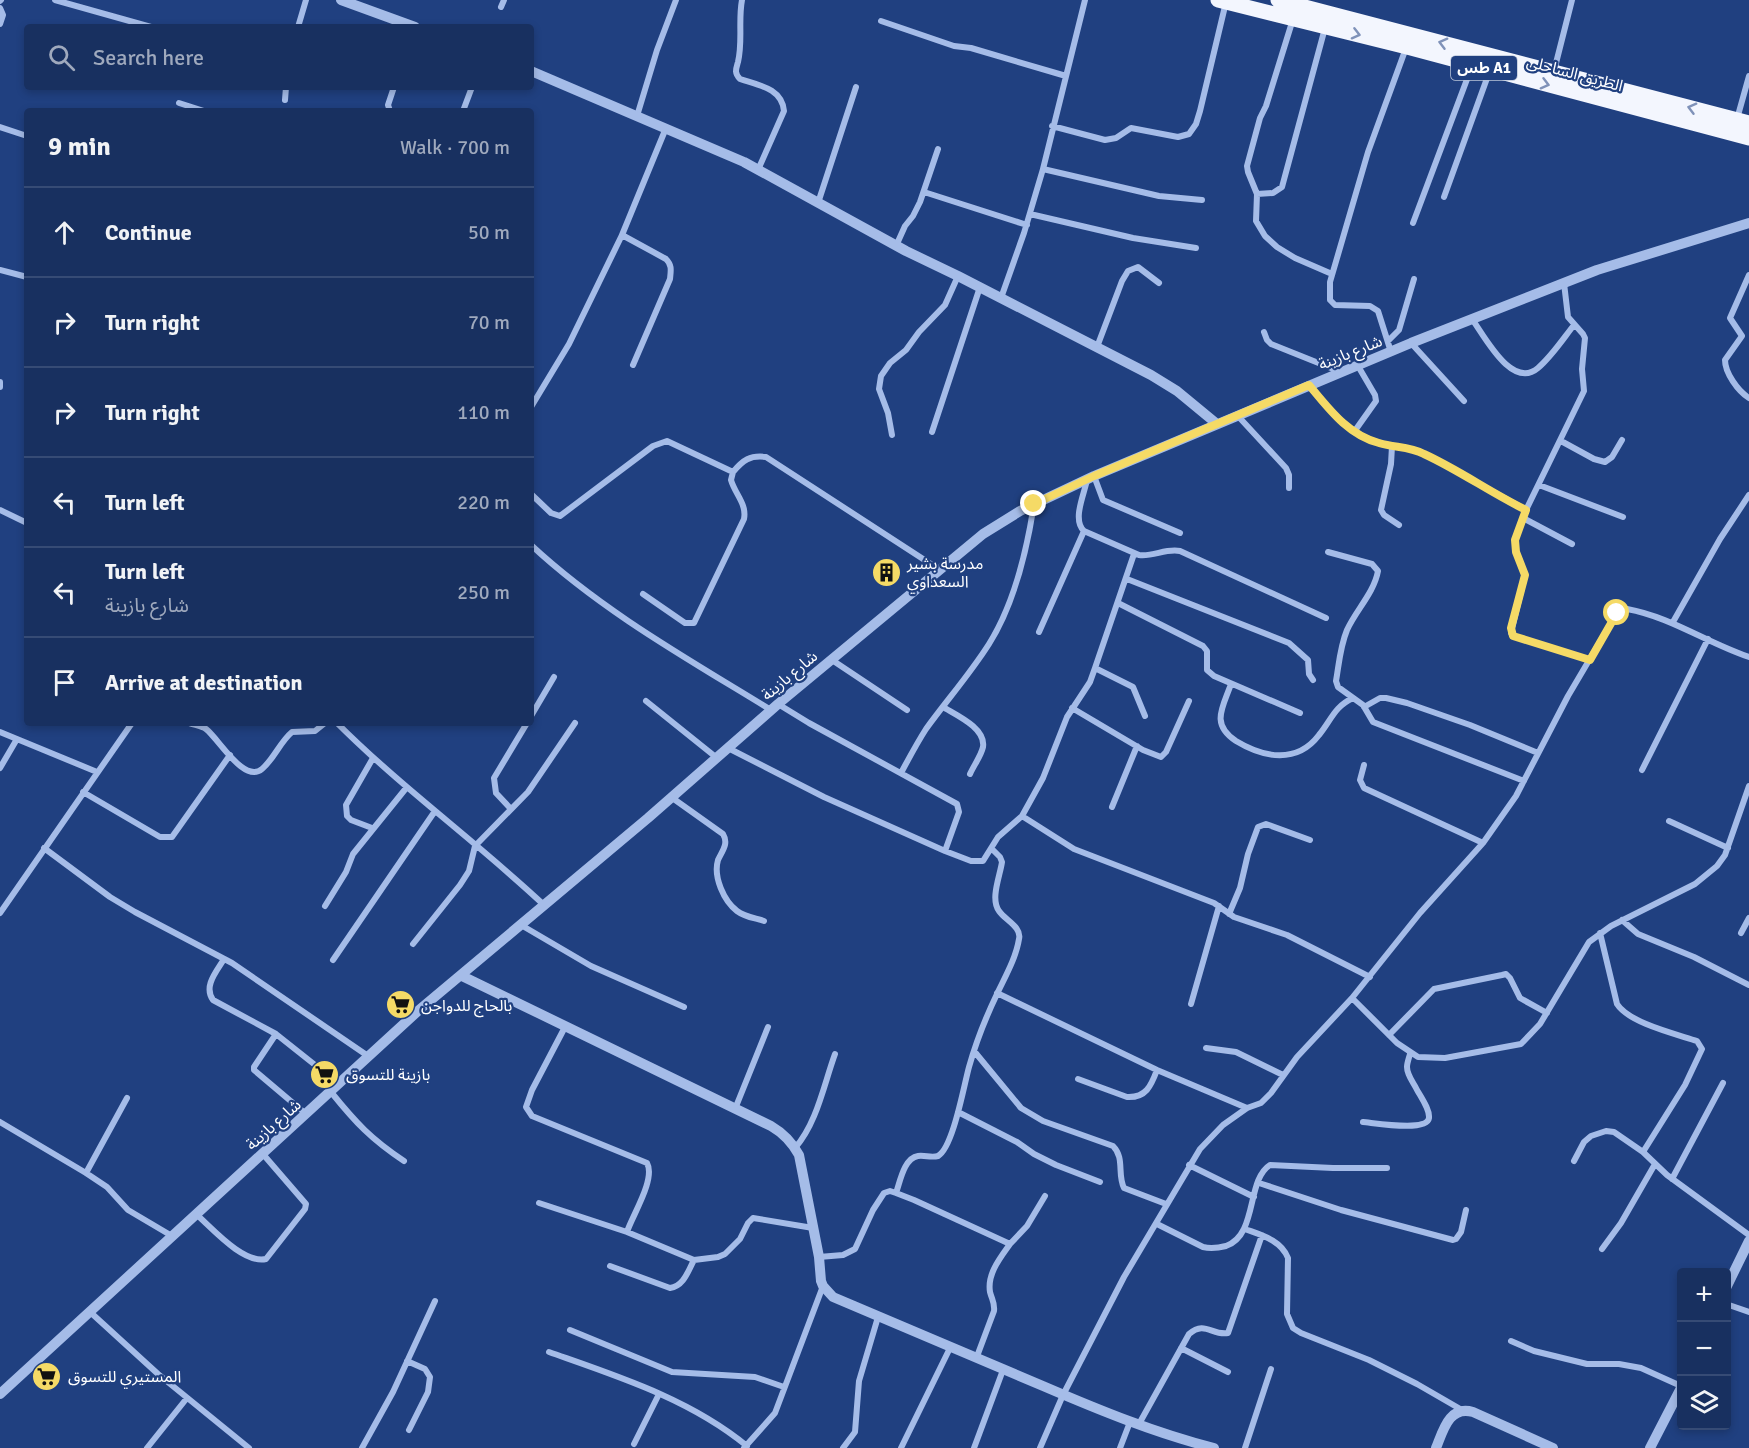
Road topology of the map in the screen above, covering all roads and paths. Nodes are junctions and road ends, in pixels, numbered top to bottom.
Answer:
1 (55, 0) edge
2 (306, 0) edge
3 (341, 0) edge
4 (676, 0) edge
5 (742, 0) edge
6 (1085, 0) edge
7 (1278, 0) edge
8 (1572, 0) edge
9 (1222, 1) edge
10 (0, 8) edge
11 (1293, 19) junction
12 (881, 21) dead end
13 (0, 24) edge
14 (140, 24) edge
15 (299, 24) edge
16 (406, 24) edge
17 (1326, 27) junction
18 (1407, 47) junction
19 (1472, 65) junction
20 (1490, 70) junction
21 (534, 72) edge
22 (1554, 72) junction
23 (1066, 76) junction
24 (1749, 76) edge
25 (856, 87) dead end
26 (286, 90) edge
27 (393, 90) edge
28 (471, 90) edge
29 (285, 100) dead end
30 (179, 103) dead end
31 (195, 108) edge
32 (388, 108) edge
33 (464, 108) edge
34 (637, 116) junction
35 (1743, 121) edge
36 (1052, 126) junction
37 (0, 127) edge
38 (666, 128) junction
39 (24, 135) edge
40 (1749, 138) edge
41 (938, 149) dead end
42 (1043, 169) junction
43 (758, 170) junction
44 (924, 192) junction
45 (1257, 194) junction
46 (1444, 197) dead end
47 (1202, 200) dead end
48 (818, 204) junction
49 (1030, 214) junction
50 (1413, 223) dead end
51 (1749, 223) edge
52 (1027, 225) junction
53 (622, 235) junction
54 (896, 246) junction
55 (1196, 248) dead end
56 (0, 270) edge
57 (1332, 274) junction
58 (1749, 275) edge
59 (24, 276) edge
60 (958, 276) junction
61 (1414, 279) dead end
62 (1564, 282) junction
63 (1159, 283) dead end
64 (980, 287) junction
65 (1001, 298) junction
66 (1472, 319) junction
67 (1574, 325) junction
68 (1264, 332) dead end
69 (1411, 344) junction
70 (1390, 346) junction
71 (1097, 347) junction
72 (633, 365) dead end
73 (1359, 366) junction
74 (1342, 372) junction
75 (0, 382) edge
76 (1309, 385) junction
77 (0, 387) edge
78 (1749, 398) edge
79 (1464, 401) dead end
80 (534, 402) edge
81 (1237, 415) junction
82 (1217, 424) junction
83 (932, 432) dead end
84 (1354, 432) junction
85 (892, 435) dead end
86 (1622, 440) dead end
87 (1561, 441) junction
88 (1392, 446) junction
89 (733, 472) junction
90 (1091, 478) junction
91 (1539, 485) junction
92 (1289, 488) dead end
93 (1749, 495) edge
94 (534, 497) edge
95 (1034, 504) junction
96 (0, 510) edge
97 (1526, 510) junction
98 (1623, 517) dead end
99 (1523, 518) junction
100 (24, 522) edge
101 (1399, 525) dead end
102 (1084, 531) junction
103 (1180, 533) dead end
104 (1572, 544) dead end
105 (534, 548) edge
106 (1328, 552) dead end
107 (1134, 554) junction
108 (940, 570) junction
109 (1127, 579) junction
110 (643, 594) dead end
111 (1119, 603) junction
112 (1326, 618) dead end
113 (1673, 622) junction
114 (1039, 632) dead end
115 (1708, 639) junction
116 (1748, 655) edge
117 (832, 660) junction
118 (1590, 660) junction
119 (1095, 668) junction
120 (554, 677) dead end
121 (1313, 680) dead end
122 (1231, 684) junction
123 (1353, 698) junction
124 (646, 701) dead end
125 (1189, 701) dead end
126 (774, 707) junction
127 (943, 707) junction
128 (1364, 707) junction
129 (1072, 708) junction
130 (907, 710) dead end
131 (534, 711) edge
132 (1300, 712) dead end
133 (1145, 716) dead end
134 (575, 723) dead end
135 (130, 726) edge
136 (199, 726) edge
137 (321, 726) edge
138 (342, 726) edge
139 (525, 726) edge
140 (0, 732) edge
141 (16, 739) junction
142 (1137, 746) junction
143 (728, 748) junction
144 (1538, 753) junction
145 (230, 755) junction
146 (373, 758) junction
147 (717, 758) junction
148 (1364, 765) dead end
149 (0, 768) edge
150 (1642, 770) dead end
151 (97, 772) junction
152 (901, 773) junction
153 (970, 774) dead end
154 (1524, 781) junction
155 (1749, 786) edge
156 (407, 787) junction
157 (83, 792) junction
158 (671, 797) junction
159 (1112, 807) dead end
160 (510, 808) junction
161 (435, 811) junction
162 (1022, 816) junction
163 (1669, 821) dead end
164 (372, 828) junction
165 (1310, 840) dead end
166 (1483, 843) junction
167 (475, 846) junction
168 (44, 848) junction
169 (1728, 848) junction
170 (992, 849) junction
171 (945, 851) junction
172 (544, 905) junction
173 (325, 906) dead end
174 (1219, 906) junction
175 (0, 913) edge
176 (1228, 914) junction
177 (1749, 918) edge
178 (1622, 920) junction
179 (764, 921) dead end
180 (521, 925) junction
181 (1600, 933) junction
182 (1741, 933) dead end
183 (413, 944) dead end
184 (224, 959) junction
185 (333, 960) dead end
186 (462, 976) junction
187 (1370, 978) junction
188 (1749, 985) edge
189 (997, 993) junction
190 (1352, 998) junction
191 (1191, 1004) dead end
192 (684, 1007) dead end
193 (1547, 1013) junction
194 (565, 1027) junction
195 (768, 1027) dead end
196 (276, 1034) junction
197 (1389, 1035) junction
198 (1206, 1048) dead end
199 (974, 1051) junction
200 (835, 1054) dead end
201 (1410, 1054) junction
202 (368, 1056) junction
203 (1157, 1070) junction
204 (1282, 1074) junction
205 (1078, 1079) dead end
206 (1723, 1083) dead end
207 (335, 1088) junction
208 (127, 1098) dead end
209 (1247, 1108) junction
210 (735, 1110) junction
211 (958, 1112) junction
212 (306, 1114) junction
213 (0, 1122) edge
214 (1363, 1122) dead end
215 (795, 1148) junction
216 (1643, 1152) junction
217 (262, 1154) junction
218 (404, 1161) dead end
219 (1574, 1161) dead end
220 (1655, 1164) junction
221 (1189, 1165) junction
222 (1387, 1168) dead end
223 (86, 1173) junction
224 (1672, 1179) junction
225 (1100, 1182) dead end
226 (1259, 1183) junction
227 (896, 1193) junction
228 (1045, 1196) dead end
229 (1254, 1197) junction
230 (538, 1203) dead end
231 (1166, 1204) junction
232 (1466, 1210) dead end
233 (196, 1214) junction
234 (1156, 1224) junction
235 (813, 1228) junction
236 (1245, 1229) junction
237 (627, 1232) junction
238 (1262, 1235) junction
239 (1749, 1235) edge
240 (172, 1236) junction
241 (1749, 1241) edge
242 (1010, 1244) junction
243 (1602, 1249) dead end
244 (819, 1257) junction
245 (694, 1260) junction
246 (610, 1266) dead end
247 (1731, 1278) edge
248 (823, 1287) junction
249 (435, 1301) dead end
250 (1731, 1306) edge
251 (89, 1311) junction
252 (1749, 1312) edge
253 (878, 1317) junction
254 (570, 1330) dead end
255 (1511, 1341) dead end
256 (950, 1348) junction
257 (1180, 1348) junction
258 (549, 1352) dead end
259 (976, 1359) junction
260 (407, 1361) junction
261 (1271, 1369) dead end
262 (1003, 1370) junction
263 (1228, 1372) dead end
264 (1677, 1384) edge
265 (784, 1387) junction
266 (0, 1394) edge
267 (659, 1394) junction
268 (1677, 1394) edge
269 (1062, 1395) junction
270 (187, 1398) junction
271 (1463, 1410) junction
272 (1135, 1423) junction
273 (409, 1430) dead end
274 (634, 1444) dead end
275 (1188, 1445) edge
276 (745, 1447) edge
277 (147, 1448) edge
278 (249, 1448) edge
279 (362, 1448) edge
280 (843, 1448) edge
281 (901, 1448) edge
282 (974, 1448) edge
283 (1040, 1448) edge
284 (1120, 1448) edge
285 (1214, 1448) edge
286 (1245, 1448) edge
287 (1436, 1448) edge
288 (1553, 1448) edge
289 (1650, 1448) edge

1 - 14 street
2 - 15 street
3 - 16 street
4 - 34 street
5 - 43 street
6 - 23 street
22 -> 7 highway, الطريق الساحلى / طس A1
8 - 22 street
9 - 11 highway, الطريق الساحلى / طس A1
9 - 36 street
10 - 13 street
11 - 17 highway, الطريق الساحلى / طس A1
11 - 45 street
12 - 23 street
17 -> 18 highway, الطريق الساحلى / طس A1
17 - 45 street
18 - 19 highway, الطريق الساحلى / طس A1
18 - 57 street
19 - 20 highway, الطريق الساحلى / طس A1
19 - 50 street
20 -> 40 highway, الطريق الساحلى / طس A1
20 - 46 street
21 - 34 street
35 -> 22 highway, الطريق الساحلى / طس A1
23 - 36 street
24 - 35 street
25 - 48 street
26 - 29 street
27 - 32 street
28 - 33 street
30 - 31 street
34 - 38 street
36 - 42 street
37 - 39 street
38 - 43 street
38 - 53 street
41 - 44 street
42 - 47 street
42 - 49 street
43 - 48 street
44 - 52 street
44 - 54 street
45 - 57 street
48 - 54 street
49 - 52 street
49 - 55 street
51 - 62 street, شارع بازينة
52 - 65 street
53 - 72 street
53 - 80 street
54 - 60 street
56 - 59 street
57 - 70 street
58 - 78 street
60 - 64 street
60 - 85 street
61 - 70 street
62 - 66 street, شارع بازينة
62 - 67 street
63 - 71 street
64 - 65 street
64 - 83 street
65 - 71 street
66 - 67 street
66 - 69 street, شارع بازينة
67 - 87 street
68 - 74 street
69 - 70 street, شارع بازينة
69 - 79 street
70 - 73 street, شارع بازينة
71 - 82 street
73 - 74 street, شارع بازينة
73 - 84 street
74 - 76 street, شارع بازينة
75 - 77 street
76 - 81 street, شارع بازينة
76 - 84 street
81 - 82 street, شارع بازينة
81 - 92 street
82 - 90 street, شارع بازينة
84 - 88 street
86 - 87 street
87 - 91 street
88 - 97 street
88 - 101 street
89 - 94 street
89 - 108 street
89 - 110 street
90 - 95 street, شارع بازينة
90 - 102 street
90 - 103 street
91 - 97 street
91 - 98 street
93 - 113 street
95 - 108 street, شارع بازينة
95 - 127 street
96 - 100 street
97 - 99 street
99 - 104 street
99 - 118 street
102 - 107 street
102 - 114 street
105 - 126 street
106 - 123 street
107 - 109 street
107 - 112 street
108 - 117 street, شارع بازينة
109 - 111 street
109 - 121 street
111 - 119 street
111 - 122 street
113 - 115 street
113 - 118 street
115 - 116 street
115 - 150 street
117 - 126 street, شارع بازينة
117 - 130 street
118 - 144 street
119 - 129 street
119 - 133 street
120 - 131 street
122 - 123 street
122 - 132 street
123 - 128 street
124 - 147 street
125 - 142 street
126 - 143 street, شارع بازينة
126 - 152 street
127 - 152 street
127 - 153 street
128 - 144 street
128 - 154 street
129 - 142 street
129 - 162 street
134 - 160 street
135 - 151 street
136 - 145 street
137 - 145 street
138 - 146 street
139 - 160 street
140 - 141 street
141 - 149 street
141 - 151 street
142 - 159 street
143 - 147 street, شارع بازينة
143 - 171 street
144 - 154 street
145 - 157 street
146 - 156 street
146 - 164 street
147 - 158 street, شارع بازينة
148 - 166 street
151 - 157 street
152 - 171 street
154 - 166 street
155 - 169 street
156 - 161 street
156 - 164 street
157 - 168 street
158 - 172 street, شارع بازينة
158 - 179 street
160 - 167 street
161 - 167 street
161 - 185 street
162 - 170 street
162 - 174 street
163 - 169 street
164 - 173 street
165 - 176 street
166 - 187 street
167 - 172 street
167 - 183 street
168 - 175 street
168 - 184 street
169 - 178 street
170 - 171 street
170 - 189 street
172 - 180 street, شارع بازينة
174 - 176 street
174 - 191 street
176 - 187 street
177 - 182 street
178 - 181 street
178 - 188 street
180 - 186 street, شارع بازينة
180 - 192 street
181 - 193 street
181 - 216 street
184 - 196 street
184 - 202 street
186 - 194 street
186 - 202 street, شارع بازينة
187 - 190 street
189 - 199 street
189 - 203 street
190 - 197 street
190 - 204 street
193 - 197 street
193 - 201 street
194 - 210 street
194 - 237 street
195 - 210 street
196 - 207 street
196 - 212 street
197 - 201 street
198 - 204 street
199 - 211 street
199 - 231 street
200 - 215 street
201 - 214 street
202 - 207 street, شارع بازينة
203 - 205 street
203 - 209 street
204 - 209 street
206 - 224 street
207 - 212 street, شارع بازينة
207 - 218 street
208 - 223 street
209 - 221 street
210 - 215 street
211 - 225 street
211 - 227 street
212 - 217 street, شارع بازينة
213 - 223 street
215 - 235 street
216 - 219 street
216 - 220 street
217 - 233 street, شارع بازينة
217 - 233 street
220 - 224 street
220 - 243 street
221 - 229 street
221 - 231 street
222 - 226 street
223 - 240 street
224 - 239 street
226 - 229 street
226 - 232 street
227 - 242 street
227 - 244 street
228 - 242 street
229 - 236 street
230 - 237 street
231 - 234 street
233 - 240 street, شارع بازينة
234 - 236 street
234 - 269 street
235 - 244 street
235 - 245 street
236 - 238 street
237 - 245 street
238 - 257 street
238 - 271 street
240 - 251 street, شارع بازينة
241 - 247 street
242 - 259 street
244 - 248 street
245 - 246 street
248 - 253 street
248 - 265 street
249 - 260 street
250 - 252 street
251 - 266 street, شارع بازينة
251 - 270 street
253 - 256 street
253 - 280 street
254 - 265 street
255 - 264 street
256 - 259 street
256 - 281 street
257 - 263 street
257 - 272 street
258 - 267 street
259 - 262 street
260 - 273 street
260 - 279 street
261 - 286 street
262 - 269 street
262 - 282 street
265 - 276 street
267 - 274 street
267 - 276 street
268 - 289 street
269 - 272 street
269 - 283 street
270 - 277 street
270 - 278 street
271 - 287 street
271 - 288 street
272 - 275 street
272 - 284 street
275 - 285 street

